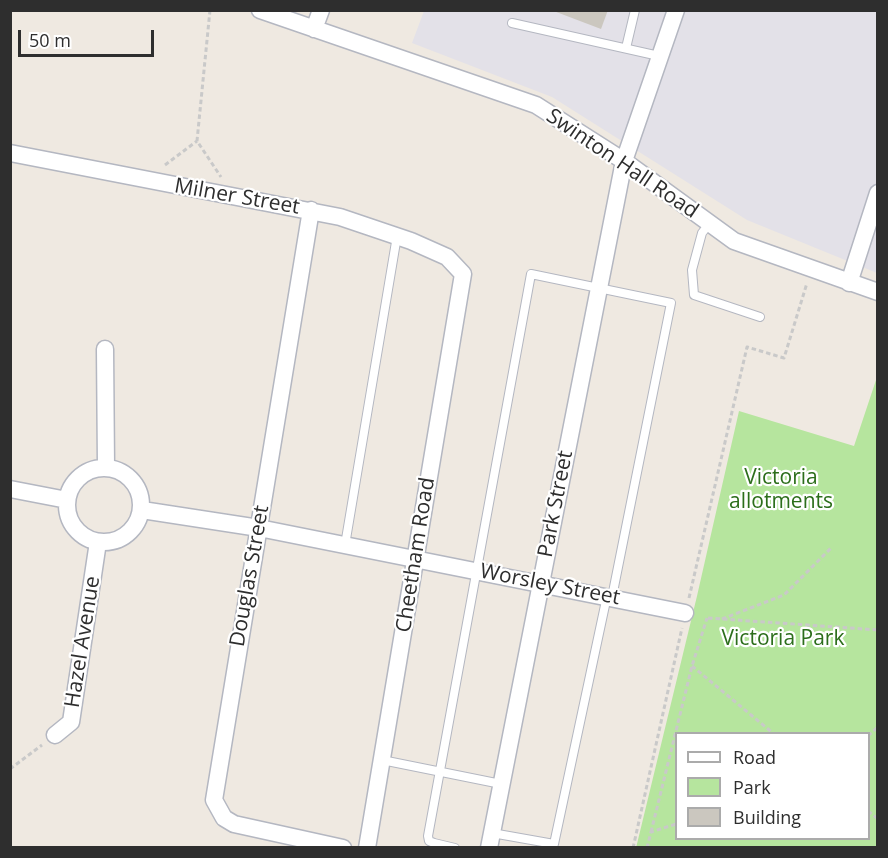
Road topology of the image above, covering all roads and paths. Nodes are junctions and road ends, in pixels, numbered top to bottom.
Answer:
1 (210, 10) edge
2 (260, 10) edge
3 (321, 10) edge
4 (635, 10) edge
5 (676, 10) edge
6 (512, 23) dead end
7 (314, 29) junction
8 (626, 48) junction
9 (659, 56) junction
10 (197, 141) junction
11 (10, 153) edge
12 (624, 161) junction
13 (156, 184) junction
14 (878, 193) edge
15 (225, 196) junction
16 (311, 210) junction
17 (709, 224) junction
18 (397, 236) junction
19 (456, 265) joint
20 (811, 270) junction
21 (849, 283) junction
22 (599, 287) junction
23 (878, 292) edge
24 (760, 317) dead end
25 (105, 349) dead end
26 (106, 467) junction
27 (10, 489) edge
28 (67, 500) junction
29 (142, 510) junction
30 (259, 528) junction
31 (98, 542) junction
32 (345, 545) junction
33 (832, 547) dead end
34 (415, 559) junction
35 (476, 570) junction
36 (541, 583) junction
37 (609, 597) junction
38 (685, 613) junction
39 (707, 618) junction
40 (720, 619) junction
41 (878, 630) edge
42 (692, 666) junction
43 (676, 732) edge
44 (772, 732) edge
45 (55, 735) joint
46 (675, 735) edge
47 (382, 760) junction
48 (10, 768) edge
49 (440, 771) junction
50 (501, 784) junction
51 (675, 824) edge
52 (651, 832) junction
53 (490, 840) edge
54 (343, 848) edge
55 (368, 848) edge
56 (455, 848) edge
57 (633, 848) edge
58 (647, 848) edge

1 - 10 path
2 - 7 street, Swinton Hall Road
3 - 7 street
4 - 8 lane
5 - 9 street, Park Street
6 - 8 lane
7 - 12 street, Swinton Hall Road
8 - 9 lane
9 - 12 street, Park Street
10 - 13 path
10 - 15 path
11 - 13 street, Milner Street
12 - 17 street, Swinton Hall Road
12 - 22 street, Park Street
13 - 15 street, Milner Street
14 - 21 street
15 - 16 street, Milner Street
16 - 18 street, Milner Street
16 - 30 street, Douglas Street
17 - 20 street, Swinton Hall Road
17 - 24 lane
18 - 19 street, Milner Street
18 - 32 lane
19 - 34 street, Cheetham Road
20 - 21 street, Swinton Hall Road
20 - 38 path
21 - 23 street, Swinton Hall Road
22 - 35 lane
22 - 36 street, Park Street
22 - 37 lane
25 - 26 street
26 - 28 street
26 - 29 street
27 - 28 street
28 - 31 street
29 - 30 street, Worsley Street
29 - 31 street
30 - 32 street, Worsley Street
30 - 54 street, Douglas Street
31 - 45 street, Hazel Avenue
32 - 34 street, Worsley Street
33 - 40 path
34 - 35 street, Worsley Street
34 - 47 street, Cheetham Road
35 - 36 street, Worsley Street
35 - 49 lane
36 - 37 street, Worsley Street
36 - 50 street, Park Street
37 - 38 street, Worsley Street
37 - 53 lane
38 - 39 path
38 - 57 path
39 - 40 path
39 - 42 path
40 - 41 path
42 - 43 path
42 - 44 path
45 - 48 path
46 - 52 path
47 - 49 lane
47 - 55 street, Cheetham Road
49 - 50 lane
49 - 56 lane
50 - 53 street, Park Street
51 - 52 path
52 - 58 path

